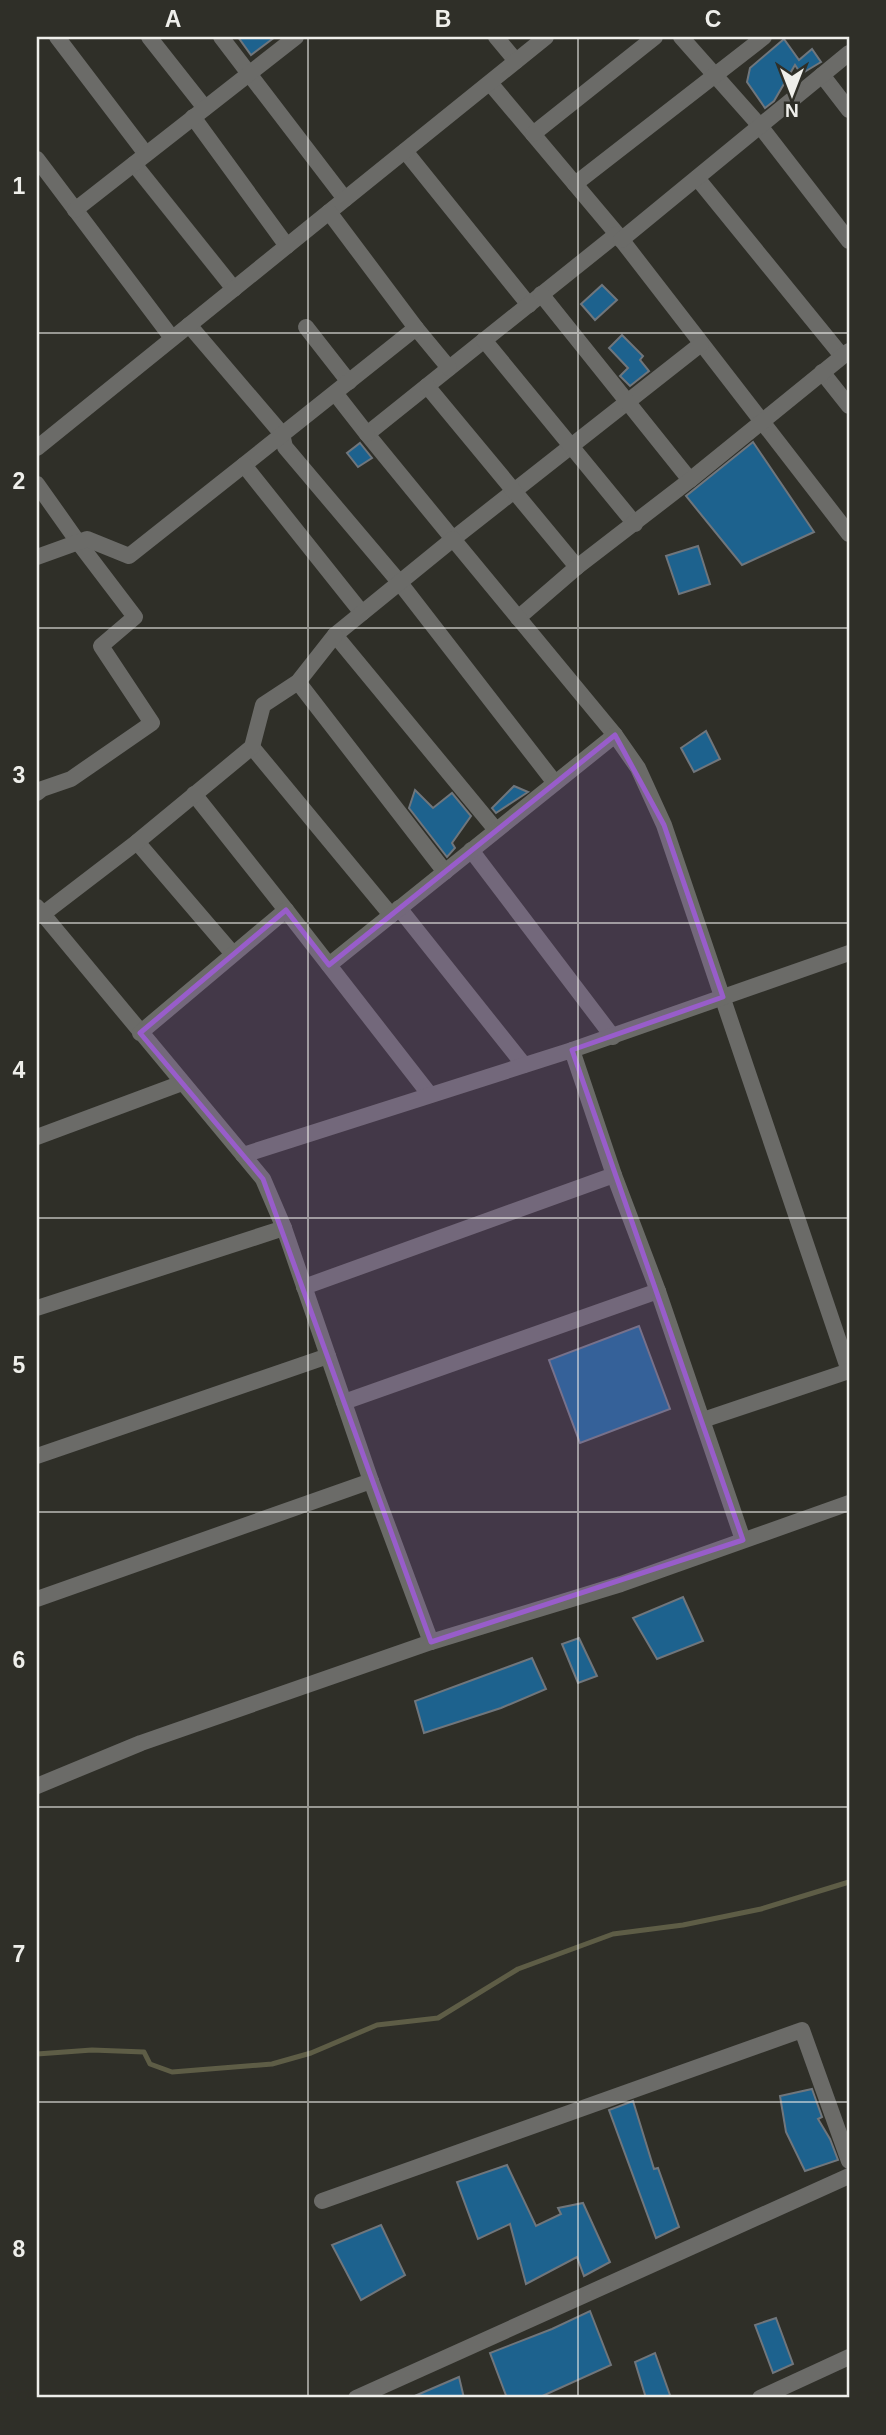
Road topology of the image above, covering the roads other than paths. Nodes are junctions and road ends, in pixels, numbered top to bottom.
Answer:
1 (57, 37) edge
2 (149, 37) edge
3 (221, 37) edge
4 (295, 37) edge
5 (496, 37) edge
6 (546, 37) edge
7 (655, 37) edge
8 (681, 37) edge
9 (764, 37) edge
10 (849, 53) edge
11 (516, 61) junction
12 (250, 73) junction
13 (715, 75) junction
14 (822, 75) junction
15 (489, 83) junction
16 (849, 110) edge
17 (199, 113) junction
18 (760, 126) junction
19 (533, 134) junction
20 (405, 151) junction
21 (37, 159) edge
22 (140, 159) junction
23 (697, 178) junction
24 (575, 184) junction
25 (345, 199) junction
26 (75, 210) junction
27 (329, 212) junction
28 (619, 237) junction
29 (849, 241) edge
30 (287, 246) junction
31 (234, 289) junction
32 (535, 300) junction
33 (189, 325) junction
34 (306, 327) dead end
35 (416, 328) junction
36 (172, 338) junction
37 (484, 340) junction
38 (701, 344) junction
39 (846, 354) edge
40 (449, 368) junction
41 (822, 372) junction
42 (349, 382) junction
43 (426, 386) junction
44 (335, 393) junction
45 (626, 402) junction
46 (849, 406) edge
47 (761, 421) junction
48 (282, 434) junction
49 (367, 434) junction
50 (572, 445) junction
51 (37, 448) edge
52 (244, 465) junction
53 (690, 480) junction
54 (37, 484) edge
55 (513, 492) junction
56 (635, 524) junction
57 (849, 534) edge
58 (453, 539) junction
59 (78, 542) junction
60 (37, 556) edge
61 (577, 566) junction
62 (400, 583) junction
63 (362, 613) junction
64 (518, 618) junction
65 (335, 635) junction
66 (298, 682) junction
67 (615, 735) junction
68 (252, 747) junction
69 (555, 783) junction
70 (37, 793) edge
71 (194, 794) junction
72 (496, 830) junction
73 (137, 842) junction
74 (471, 850) junction
75 (445, 872) junction
76 (40, 910) edge
77 (286, 910) junction
78 (395, 912) junction
79 (849, 953) edge
80 (233, 954) junction
81 (329, 965) junction
82 (723, 997) junction
83 (140, 1033) junction
84 (613, 1037) junction
85 (572, 1050) junction
86 (524, 1065) junction
87 (182, 1083) junction
88 (430, 1095) junction
89 (37, 1137) edge
90 (243, 1155) junction
91 (614, 1175) junction
92 (284, 1228) junction
93 (304, 1287) junction
94 (658, 1291) junction
95 (37, 1308) edge
96 (328, 1356) junction
97 (849, 1371) edge
98 (344, 1402) junction
99 (703, 1420) junction
100 (37, 1456) edge
101 (371, 1481) junction
102 (849, 1503) edge
103 (743, 1540) junction
104 (37, 1599) edge
105 (431, 1642) junction
106 (37, 1786) edge
107 (849, 2161) edge
108 (849, 2176) edge
109 (322, 2201) dead end
110 (849, 2357) edge
111 (356, 2398) edge
112 (760, 2398) edge

1 - 22 street
2 - 17 street
3 - 12 street
4 - 12 street
5 - 11 street
6 - 11 street
7 - 19 street
8 - 13 street
9 - 13 street
10 - 14 street
11 - 15 street
12 - 17 street
12 - 25 street
13 - 18 street
13 - 24 street
14 - 16 street
14 - 18 street
15 - 19 street
15 - 20 street
17 - 22 street
17 - 30 street
18 - 23 street
18 - 29 street
19 - 24 street
20 - 25 street
20 - 32 street
21 - 26 street
22 - 26 street
22 - 31 street
23 - 28 street
23 - 39 street
24 - 28 street
25 - 27 street
26 - 36 street
27 - 30 street
27 - 35 street
28 - 32 street
28 - 38 street
30 - 31 street
31 - 33 street
32 - 37 street
32 - 45 street
33 - 36 street
33 - 48 street
34 - 42 street
35 - 40 street
35 - 42 street
36 - 51 street
37 - 40 street
37 - 50 street
38 - 45 street
38 - 47 street
39 - 41 street
40 - 43 street
41 - 46 street
41 - 47 street
42 - 44 street
43 - 49 street
43 - 55 street
44 - 48 street
44 - 49 street
45 - 50 street
45 - 53 street
47 - 53 street
47 - 57 street
48 - 52 street
48 - 62 street
49 - 58 street
50 - 55 street
50 - 56 street
52 - 59 street
52 - 63 street
53 - 56 street
54 - 59 street
55 - 58 street
55 - 61 street
56 - 61 street
58 - 62 street
58 - 64 street
59 - 60 street
59 - 70 street
61 - 64 street
62 - 63 street
62 - 69 street
63 - 65 street
64 - 67 street
65 - 66 street
65 - 72 street
66 - 68 street
66 - 75 street
67 - 69 street
67 - 82 street
68 - 71 street
68 - 78 street
69 - 72 street
71 - 73 street
71 - 77 street
72 - 74 street
73 - 76 street
73 - 80 street
74 - 75 street
74 - 84 street
75 - 78 street
76 - 83 street
77 - 80 street
77 - 81 street
78 - 81 street
78 - 86 street
79 - 82 street
80 - 83 street
81 - 88 street
82 - 84 street
82 - 97 street
83 - 87 street
84 - 85 street
85 - 86 street
85 - 91 street
86 - 88 street
87 - 89 street
87 - 90 street
88 - 90 street
90 - 92 street
91 - 93 street
91 - 94 street
92 - 93 street
92 - 95 street
93 - 96 street
94 - 98 street
94 - 99 street
96 - 98 street
96 - 100 street
97 - 99 street
98 - 101 street
99 - 103 street
101 - 104 street
101 - 105 street
102 - 103 street
103 - 105 street
105 - 106 street
107 - 109 street
108 - 111 street
110 - 112 street

